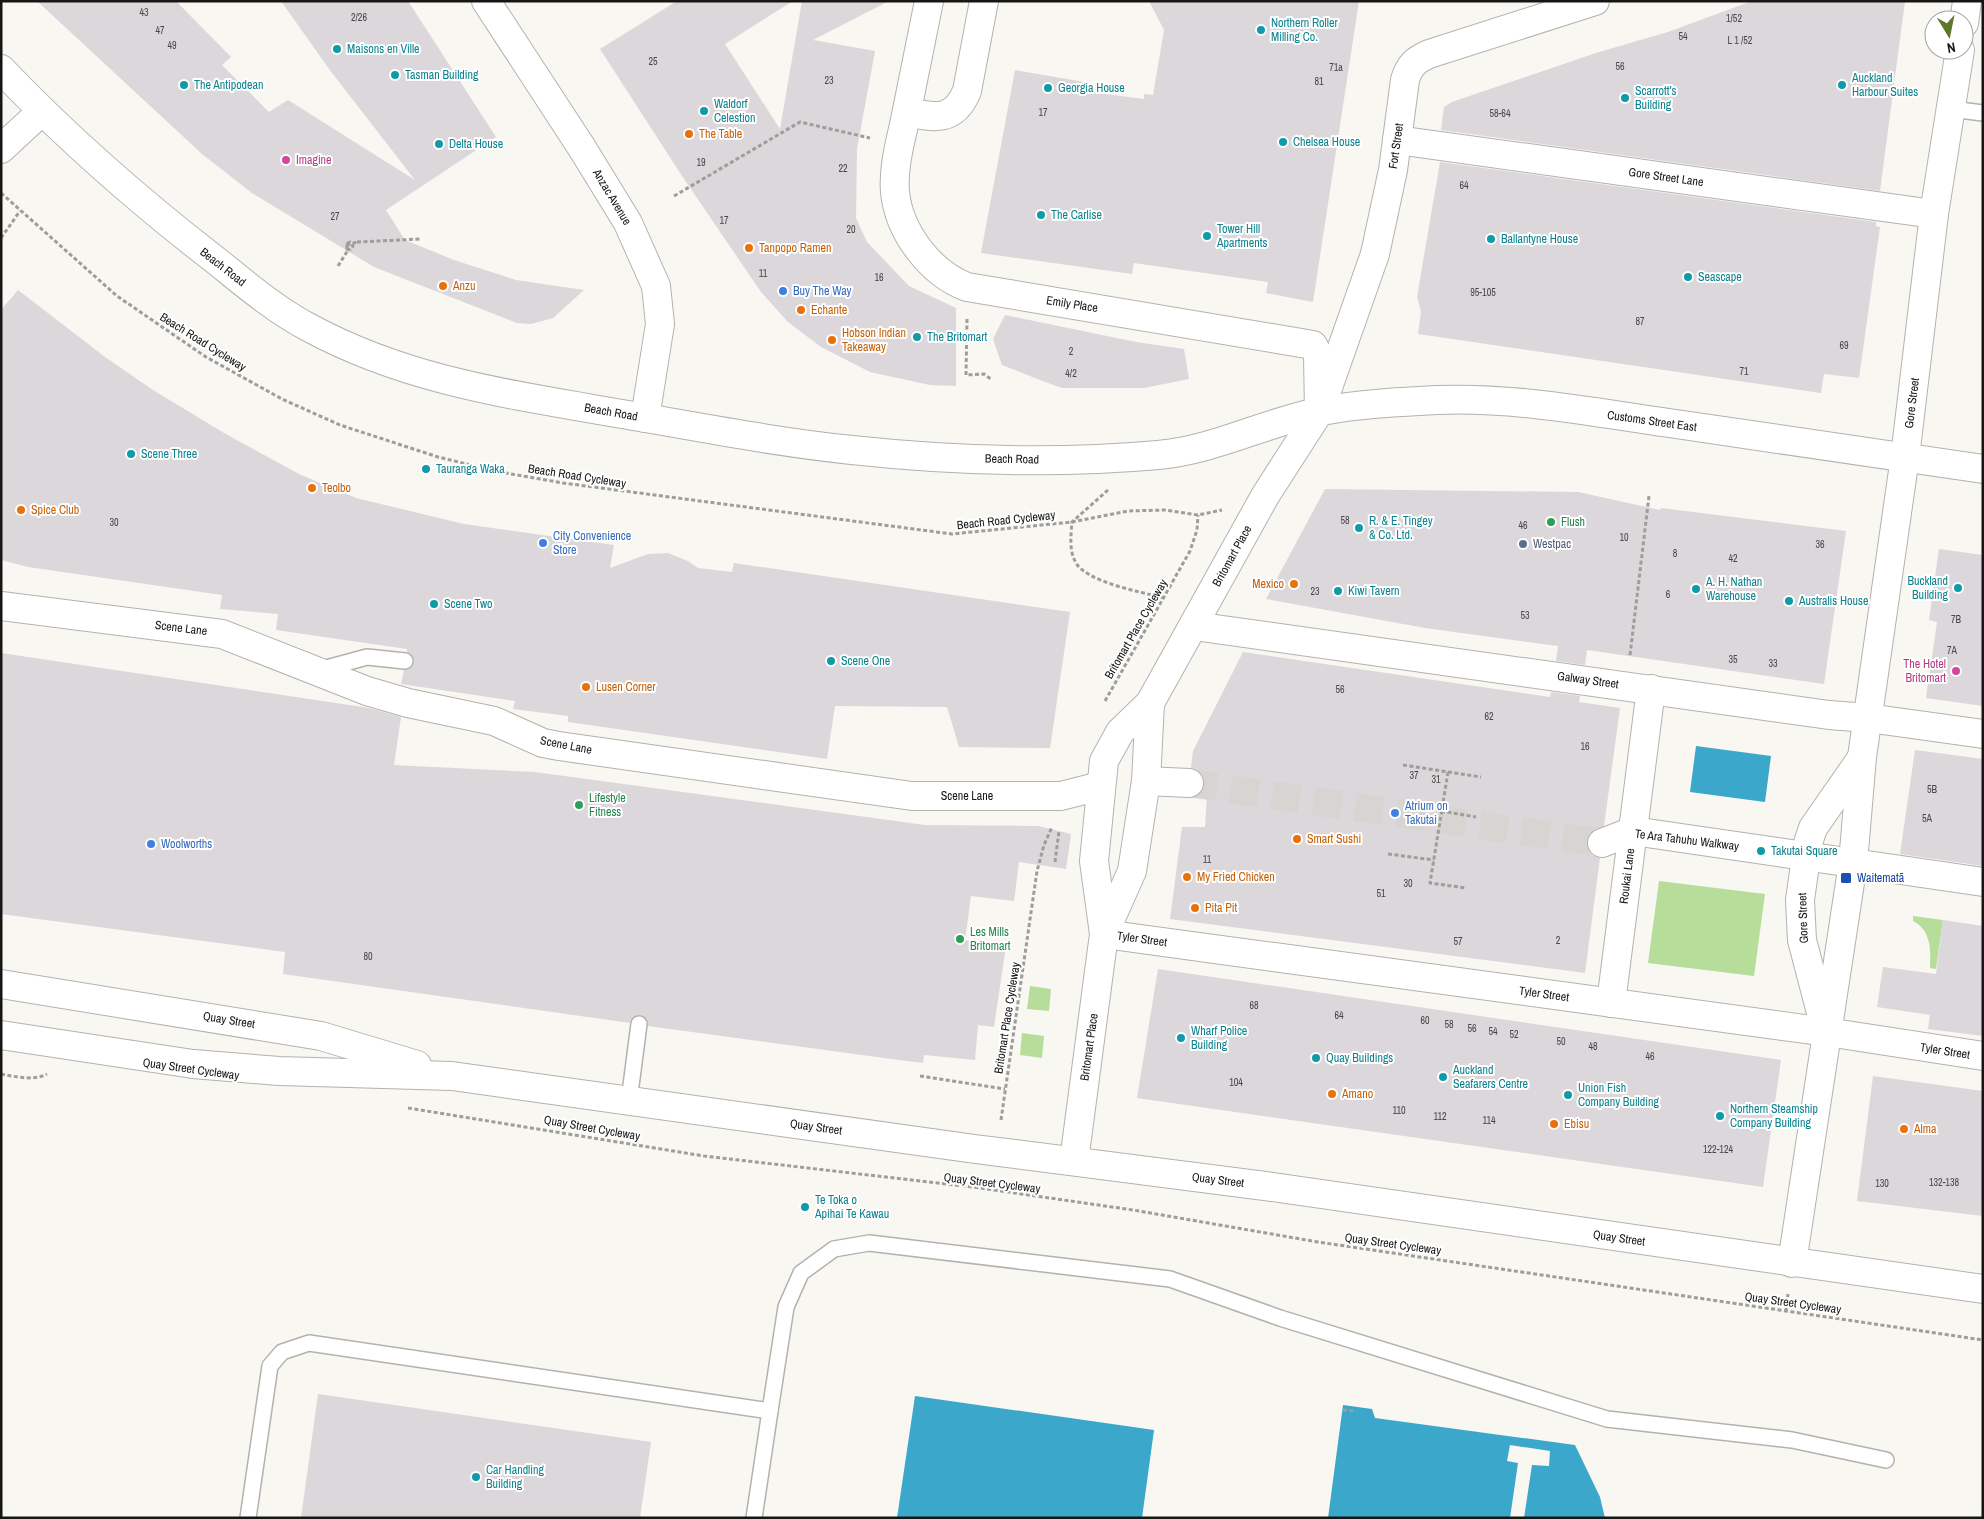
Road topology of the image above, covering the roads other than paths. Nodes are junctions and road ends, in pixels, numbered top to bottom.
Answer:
1 (486, 1) edge
2 (929, 1) edge
3 (984, 1) edge
4 (1594, 1) edge
5 (1958, 60) edge
6 (1, 69) edge
7 (1951, 108) junction
8 (42, 111) junction
9 (907, 112) junction
10 (1983, 113) edge
11 (1397, 140) junction
12 (1, 149) edge
13 (1934, 214) junction
14 (1319, 412) junction
15 (645, 418) junction
16 (1905, 457) junction
17 (1983, 469) edge
18 (7, 604) edge
19 (1194, 626) junction
20 (405, 662) dead end
21 (318, 670) junction
22 (1639, 688) junction
23 (1150, 703) junction
24 (1868, 718) junction
25 (1983, 734) edge
26 (1862, 756) junction
27 (1146, 781) junction
28 (1189, 783) tunnel mouth
29 (1100, 786) junction
30 (1633, 831) junction
31 (1602, 843) tunnel mouth
32 (1807, 856) junction
33 (1853, 863) junction
34 (1983, 882) edge
35 (1104, 934) junction
36 (1, 984) edge
37 (1611, 1003) junction
38 (639, 1024) dead end
39 (1826, 1032) junction
40 (1, 1035) edge
41 (1983, 1056) edge
42 (452, 1076) junction
43 (629, 1101) junction
44 (1074, 1160) junction
45 (1792, 1263) junction
46 (1983, 1289) edge
47 (770, 1411) junction
48 (1886, 1460) dead end
49 (248, 1518) edge
50 (754, 1518) edge

1 - 15 street, Anzac Avenue
2 - 9 street, Emily Place
3 - 9 street
4 - 11 street, Fort Street
5 - 7 street, Gore Street
6 - 8 street, Beach Road
7 - 10 lane
7 - 13 street, Gore Street
8 - 12 street
8 - 15 street, Beach Road
9 - 14 street, Emily Place
11 - 13 street, Gore Street Lane
11 - 14 street, Fort Street
13 - 16 street, Gore Street
14 - 15 street, Beach Road
14 - 16 street, Customs Street East
14 - 19 street, Britomart Place
16 - 17 street, Customs Street East
16 - 24 street, Gore Street
18 - 21 street, Scene Lane
19 - 22 street, Galway Street
19 - 23 street, Britomart Place
20 - 21 lane
21 - 29 street, Scene Lane
22 - 24 street, Galway Street
22 - 30 street, Roukai Lane
23 - 27 street, Britomart Place
23 - 29 street, Britomart Place
24 - 25 street, Galway Street
24 - 26 street, Gore Street
26 - 32 street, Gore Street
26 - 33 street, Gore Street
27 - 28 street
27 - 35 street, Britomart Place
29 - 35 street, Britomart Place
30 - 31 street, Te Ara Tahuhu Walkway
30 - 32 street, Te Ara Tahuhu Walkway
30 - 37 street, Roukai Lane
32 - 33 street, Te Ara Tahuhu Walkway
32 - 39 street, Gore Street
33 - 34 street, Te Ara Tahuhu Walkway
33 - 39 street, Gore Street
35 - 37 street, Tyler Street
35 - 44 street, Britomart Place
36 - 42 street, Quay Street
37 - 39 street, Tyler Street
38 - 43 lane
39 - 41 street, Tyler Street
39 - 45 street, Gore Street
40 - 42 street, Quay Street
42 - 43 street, Quay Street
43 - 44 street, Quay Street
44 - 45 street, Quay Street
45 - 46 street, Quay Street
47 - 48 lane
47 - 49 lane
47 - 50 lane

